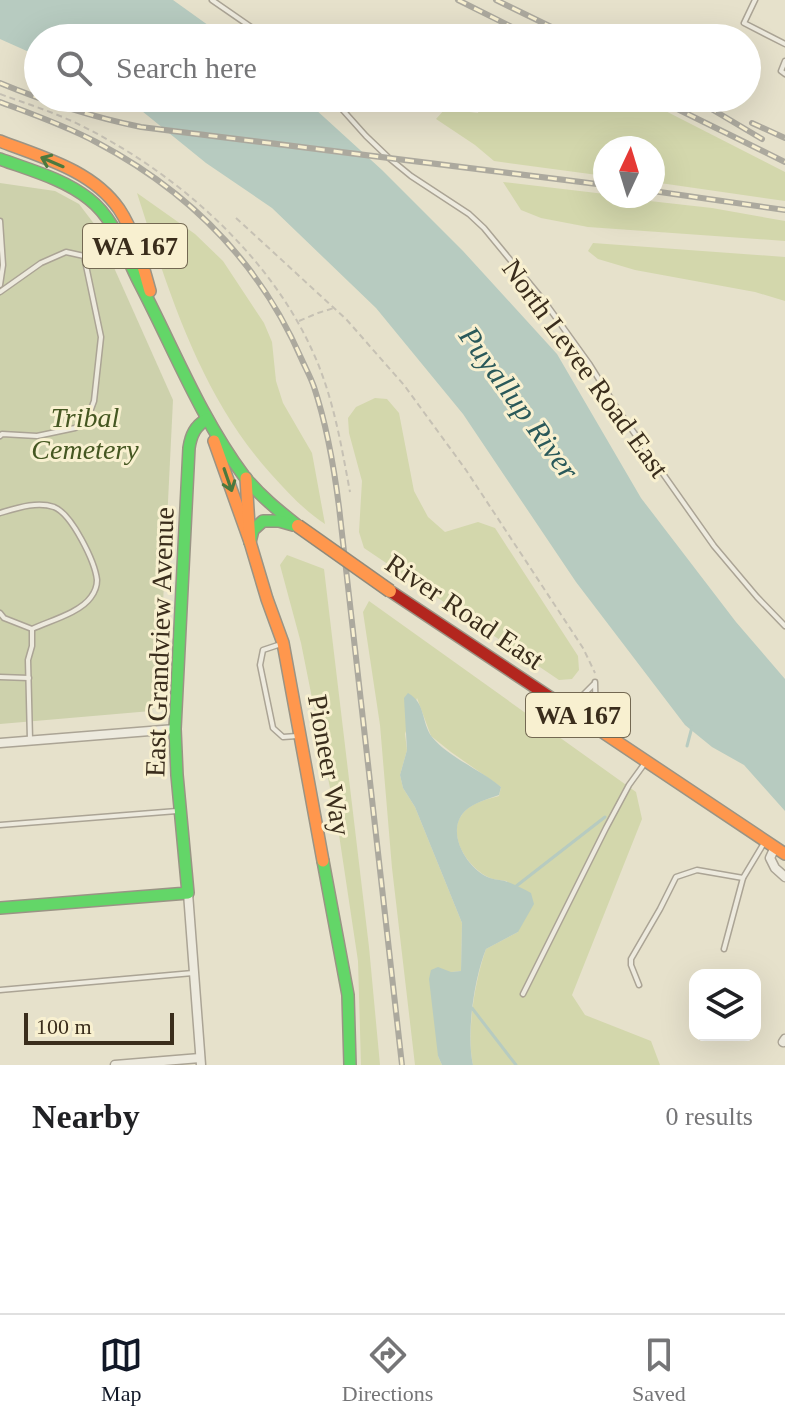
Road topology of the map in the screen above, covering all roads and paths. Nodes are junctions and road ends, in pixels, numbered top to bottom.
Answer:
1 (212, 0) edge
2 (755, 0) edge
3 (247, 24) edge
4 (746, 24) edge
5 (761, 32) edge
6 (785, 44) edge
7 (785, 61) edge
8 (785, 74) edge
9 (0, 94) edge
10 (24, 103) edge
11 (46, 112) edge
12 (345, 112) edge
13 (0, 141) edge
14 (0, 159) edge
15 (236, 218) dead end
16 (0, 221) edge
17 (0, 285) edge
18 (0, 292) edge
19 (335, 308) junction
20 (155, 310) junction
21 (297, 322) junction
22 (207, 419) junction
23 (0, 436) edge
24 (246, 478) junction
25 (350, 492) dead end
26 (0, 513) edge
27 (298, 526) junction
28 (250, 542) junction
29 (0, 613) edge
30 (785, 626) edge
31 (32, 629) junction
32 (283, 643) junction
33 (0, 677) edge
34 (29, 678) junction
35 (595, 682) junction
36 (564, 706) junction
37 (596, 727) junction
38 (175, 729) junction
39 (300, 735) junction
40 (30, 740) junction
41 (0, 743) edge
42 (646, 761) junction
43 (180, 811) junction
44 (0, 825) edge
45 (775, 847) edge
46 (785, 877) edge
47 (743, 878) junction
48 (188, 893) junction
49 (0, 908) edge
50 (724, 949) dead end
51 (194, 973) junction
52 (639, 985) dead end
53 (0, 990) edge
54 (523, 994) dead end
55 (201, 1061) edge
56 (115, 1065) edge
57 (350, 1065) edge

1 - 3 lane
2 - 4 lane
5 - 6 lane
7 - 8 lane
9 - 10 path
11 - 21 path
12 - 30 lane, North Levee Road East
20 -> 13 main road, WA 167
14 - 20 main road, WA 167
15 - 19 path
16 - 17 lane
18 - 23 lane
19 - 21 path
19 - 35 path
20 - 22 main road, WA 167
21 - 25 path
22 - 24 main road, WA 167
22 -> 28 main road
22 - 38 main road, East Grandview Avenue
24 - 27 main road, River Road East / WA 167
24 - 28 main road, Pioneer Way
26 - 31 lane
27 - 28 main road
27 - 36 main road, River Road East / WA 167, bridge
28 - 32 main road, Pioneer Way
29 - 31 lane
31 - 34 lane
32 - 39 main road, Pioneer Way
32 - 39 lane
33 - 34 lane
34 - 40 lane
35 - 36 lane
35 - 37 lane
36 - 37 main road, River Road East / WA 167
37 - 42 main road, River Road East / WA 167
38 - 40 street
38 - 43 main road, East Grandview Avenue
39 - 57 main road, Pioneer Way
40 - 41 street
42 - 45 main road, River Road East / WA 167
42 - 54 lane
43 - 44 lane
43 - 48 main road, East Grandview Avenue
45 - 46 street
45 - 47 lane
47 - 50 lane
47 - 52 lane
48 - 49 main road
48 - 51 street, East Grandview Avenue
51 - 53 lane
51 - 55 street, East Grandview Avenue
55 - 56 street

